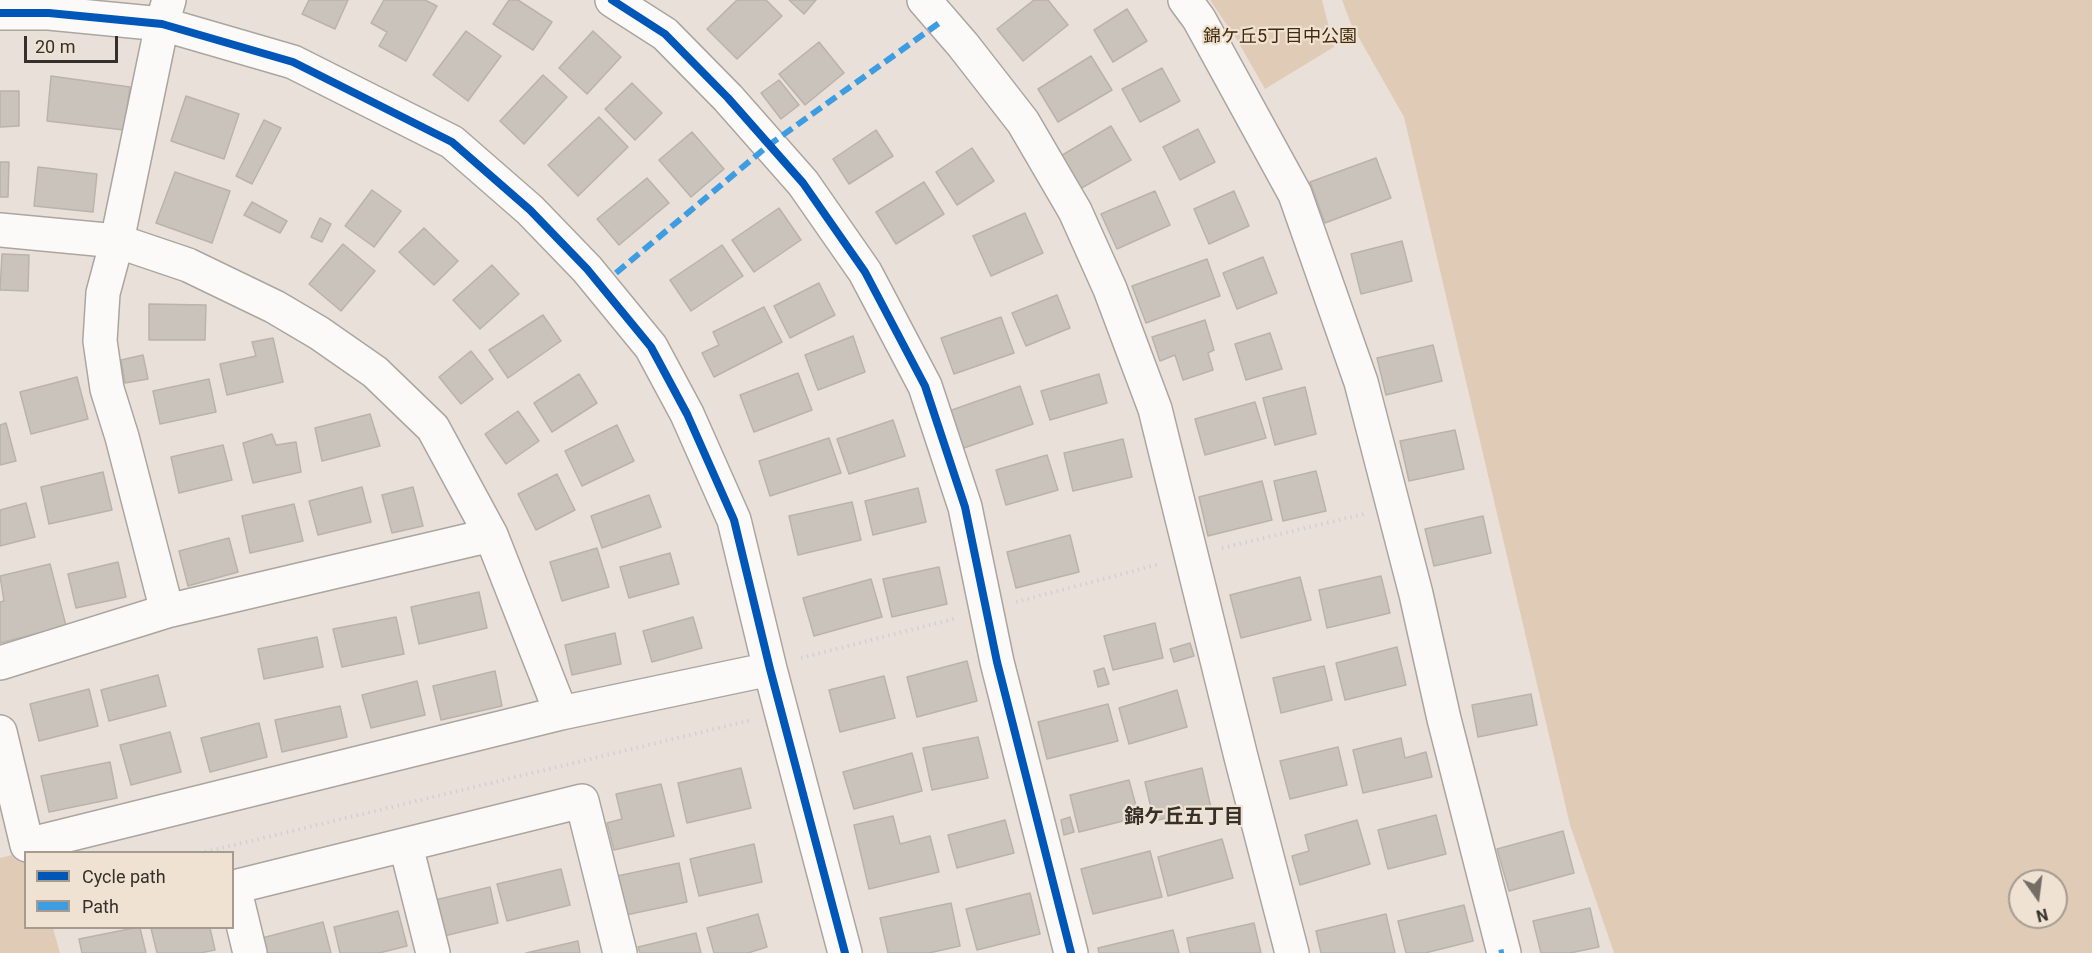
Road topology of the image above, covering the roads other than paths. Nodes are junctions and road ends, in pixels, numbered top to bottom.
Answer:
1 (612, 0) edge
2 (924, 0) edge
3 (1185, 0) edge
4 (165, 12) edge
5 (0, 13) edge
6 (0, 230) edge
7 (117, 241) junction
8 (491, 535) junction
9 (167, 611) junction
10 (0, 663) edge
11 (781, 665) junction
12 (561, 713) junction
13 (0, 732) edge
14 (406, 846) junction
15 (250, 953) edge
16 (433, 953) edge
17 (620, 953) edge
18 (845, 953) edge
19 (1071, 953) edge
20 (1292, 953) edge
21 (1504, 953) edge

1 - 19 street
2 - 20 street
3 - 21 street
4 - 5 street
4 - 7 street
4 - 11 street
6 - 7 street
7 - 8 street
7 - 9 street
8 - 9 street
8 - 12 street
9 - 10 street
11 - 12 street
11 - 18 street
12 - 13 street
14 - 15 street
14 - 16 street
14 - 17 street

